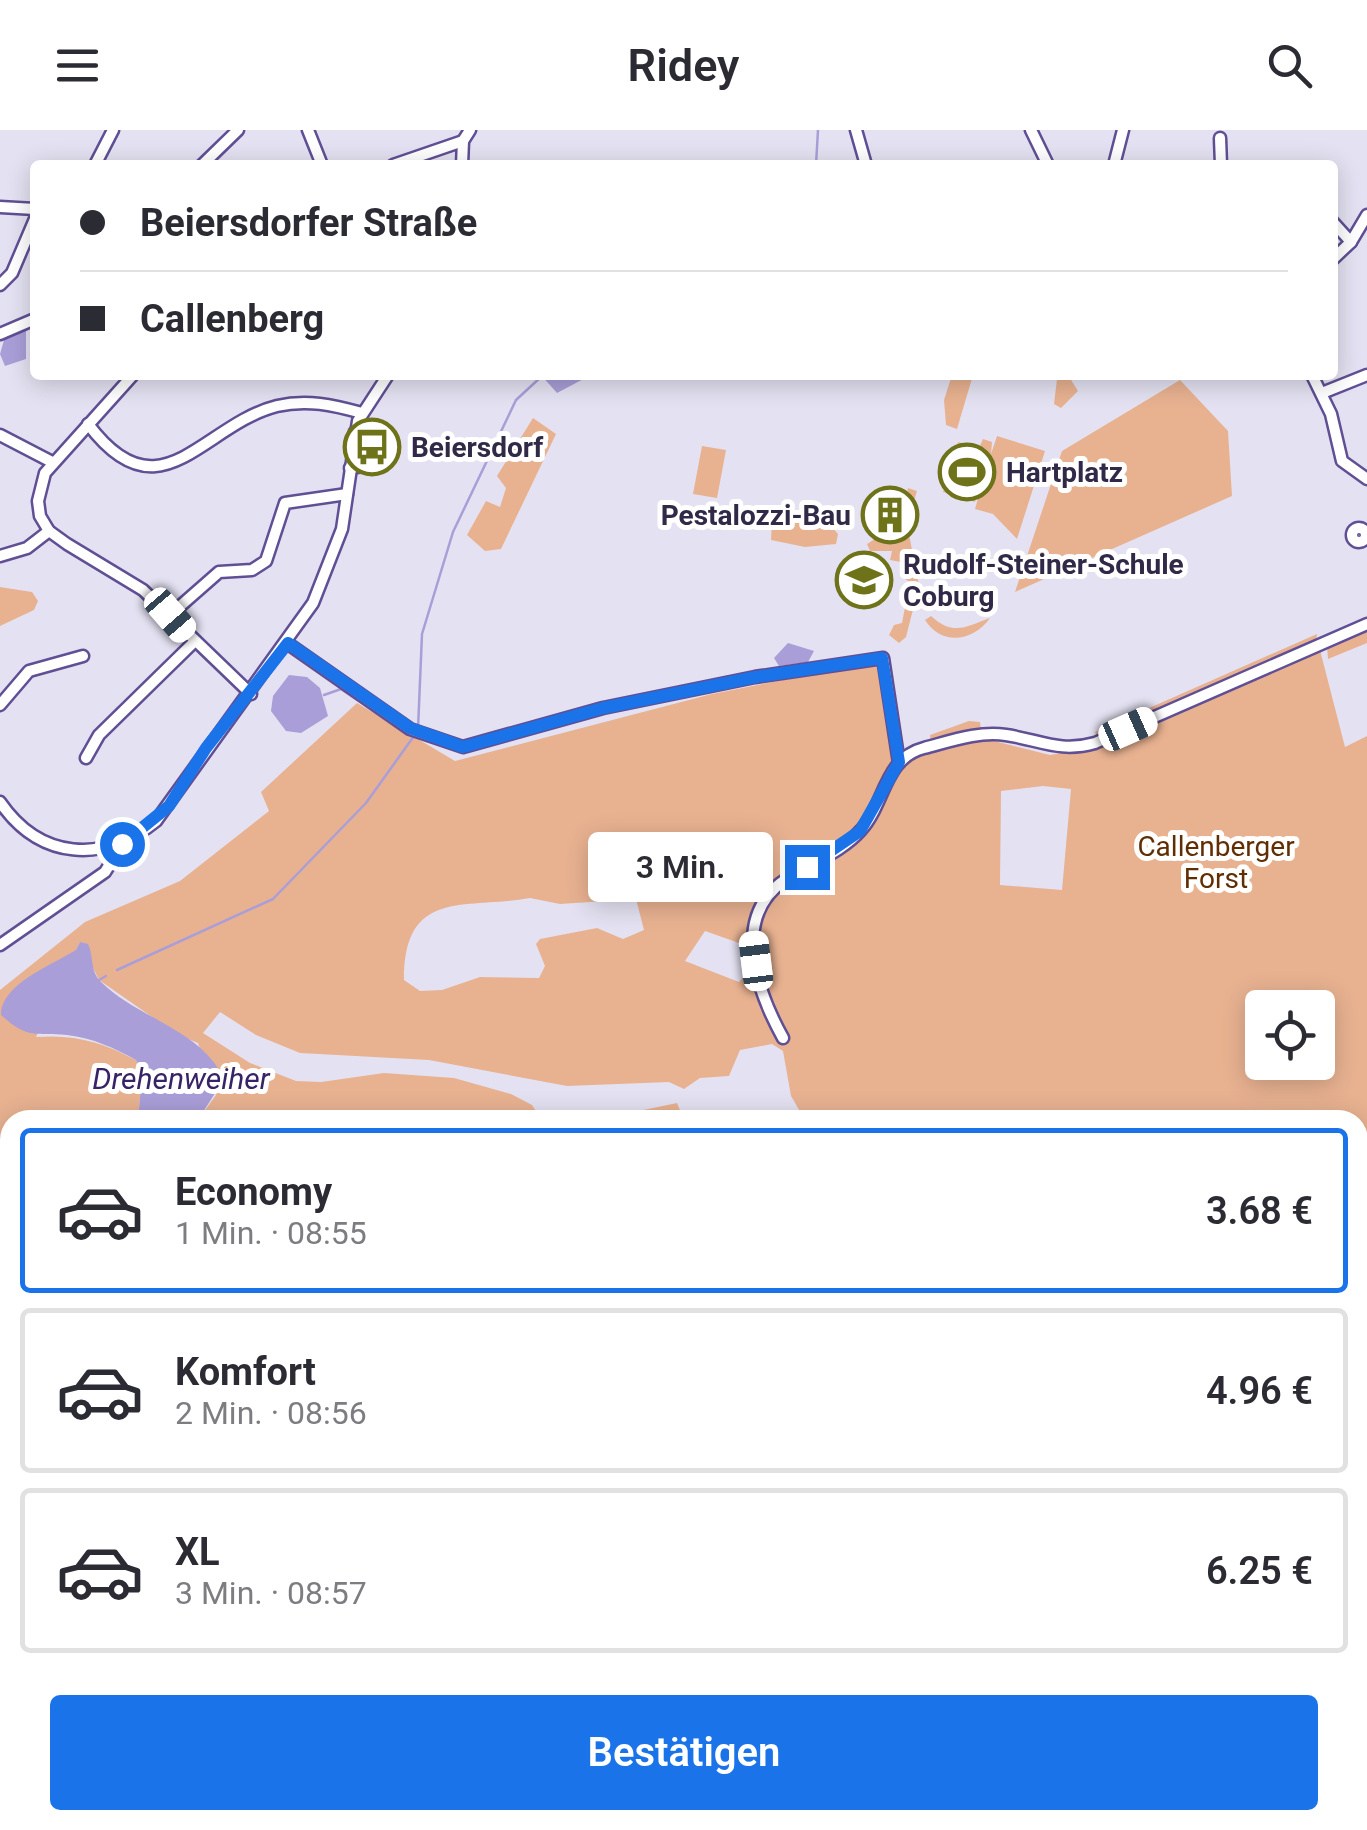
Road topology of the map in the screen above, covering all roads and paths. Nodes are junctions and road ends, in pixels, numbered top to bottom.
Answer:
1 (113, 130) edge
2 (238, 130) edge
3 (308, 130) edge
4 (470, 130) edge
5 (856, 130) edge
6 (1030, 130) edge
7 (1124, 130) edge
8 (1220, 138) dead end
9 (463, 141) junction
10 (97, 160) edge
11 (207, 160) edge
12 (320, 160) edge
13 (408, 160) edge
14 (462, 160) edge
15 (865, 160) edge
16 (1045, 160) edge
17 (1115, 160) edge
18 (1221, 160) edge
19 (0, 208) edge
20 (30, 210) edge
21 (1367, 215) edge
22 (1338, 228) edge
23 (30, 241) edge
24 (1351, 242) junction
25 (1338, 254) edge
26 (0, 285) edge
27 (30, 321) edge
28 (0, 334) edge
29 (1367, 375) edge
30 (128, 380) edge
31 (385, 380) edge
32 (1315, 380) edge
33 (1322, 393) junction
34 (362, 413) junction
35 (88, 424) junction
36 (355, 432) junction
37 (0, 435) edge
38 (52, 462) junction
39 (350, 468) junction
40 (1367, 479) edge
41 (348, 494) junction
42 (49, 531) junction
43 (0, 556) edge
44 (170, 615) junction
45 (1367, 624) edge
46 (194, 642) junction
47 (288, 643) junction
48 (84, 656) dead end
49 (251, 694) junction
50 (0, 705) edge
51 (896, 738) junction
52 (918, 749) junction
53 (86, 758) dead end
54 (899, 762) junction
55 (0, 802) edge
56 (122, 844) junction
57 (0, 944) edge
58 (783, 1038) dead end

1 - 10 street
2 - 11 street
3 - 12 street
4 - 9 street
5 - 15 street
6 - 16 street
7 - 17 street
8 - 18 street
9 - 13 street
9 - 14 street
19 - 20 street
21 - 24 street
22 - 24 street
23 - 26 street
24 - 25 street
27 - 28 street
29 - 33 street
30 - 35 street
31 - 34 street
32 - 33 street
33 - 40 street
34 - 35 street
34 - 36 street
35 - 38 street
36 - 39 street
36 - 39 street
37 - 38 street
38 - 42 street
39 - 41 street
41 - 44 street
41 - 47 street
42 - 43 street
42 - 44 street
44 - 46 street
45 - 52 street
46 - 49 street
46 - 53 street
47 - 49 street
47 - 51 street
48 - 50 street
49 - 56 street
51 - 52 street
51 - 54 street
52 - 54 street
54 - 58 street
55 - 56 street
56 - 57 street

